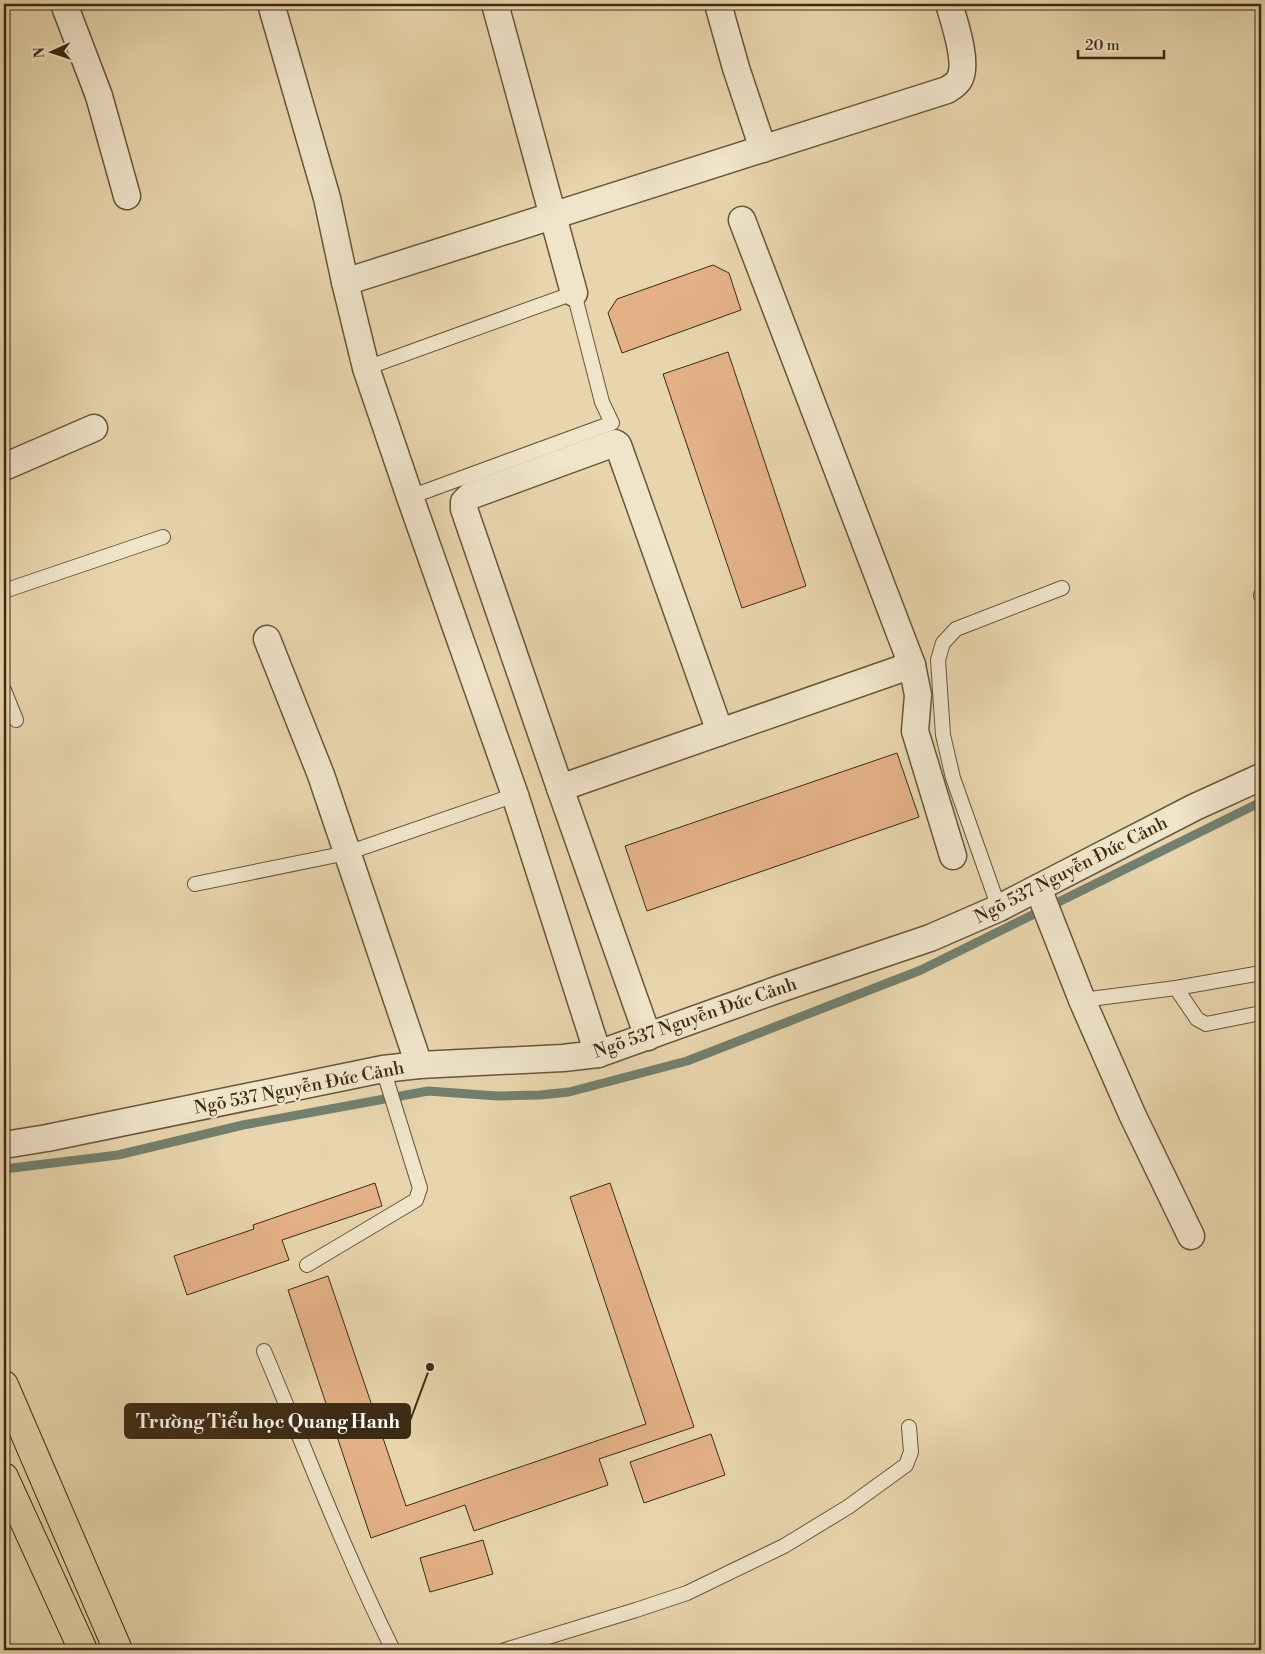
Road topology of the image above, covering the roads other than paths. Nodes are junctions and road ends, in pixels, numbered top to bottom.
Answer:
1 (64, 4) edge
2 (271, 4) edge
3 (495, 4) edge
4 (718, 4) edge
5 (949, 4) edge
6 (763, 149) junction
7 (127, 196) dead end
8 (553, 215) junction
9 (742, 220) dead end
10 (344, 282) junction
11 (574, 293) junction
12 (366, 368) junction
13 (94, 428) dead end
14 (4, 467) edge
15 (410, 497) junction
16 (163, 537) dead end
17 (1062, 588) dead end
18 (4, 590) edge
19 (267, 639) dead end
20 (912, 665) junction
21 (4, 690) edge
22 (16, 720) dead end
23 (720, 732) junction
24 (1261, 777) edge
25 (560, 788) junction
26 (515, 795) junction
27 (347, 853) junction
28 (952, 856) dead end
29 (195, 884) dead end
30 (1043, 901) junction
31 (999, 908) junction
32 (1261, 973) edge
33 (1176, 988) junction
34 (1082, 1000) junction
35 (1261, 1012) edge
36 (648, 1037) junction
37 (598, 1054) junction
38 (419, 1065) junction
39 (386, 1081) junction
40 (4, 1145) edge
41 (1191, 1236) dead end
42 (307, 1265) dead end
43 (264, 1351) dead end
44 (4, 1385) edge
45 (909, 1427) dead end
46 (4, 1478) edge
47 (83, 1650) edge
48 (118, 1650) edge
49 (393, 1650) edge
50 (505, 1650) edge

1 - 7 street
2 - 10 street
3 - 8 street
4 - 6 street
5 - 6 street
6 - 8 street
8 - 10 street
8 - 11 street
9 - 20 street
10 - 12 street
11 - 12 lane
11 - 15 lane
12 - 15 street
13 - 14 street
15 - 26 street
16 - 18 lane
17 - 31 lane
19 - 27 street
20 - 23 street
20 - 28 street
21 - 22 lane
23 - 25 street
23 - 25 street
24 - 30 street, Ngõ 537 Nguyễn Đức Cảnh
25 - 36 street
26 - 27 lane
26 - 37 street
27 - 29 lane
27 - 38 street
30 - 31 street, Ngõ 537 Nguyễn Đức Cảnh
30 - 34 street
31 - 36 street, Ngõ 537 Nguyễn Đức Cảnh
32 - 33 lane
33 - 34 lane
33 - 35 lane
34 - 41 street
36 - 37 street, Ngõ 537 Nguyễn Đức Cảnh
37 - 38 street, Ngõ 537 Nguyễn Đức Cảnh
38 - 39 street, Ngõ 537 Nguyễn Đức Cảnh
39 - 40 street, Ngõ 537 Nguyễn Đức Cảnh
39 - 42 lane
43 - 49 lane
44 - 48 highway
45 - 50 lane
46 - 47 highway

